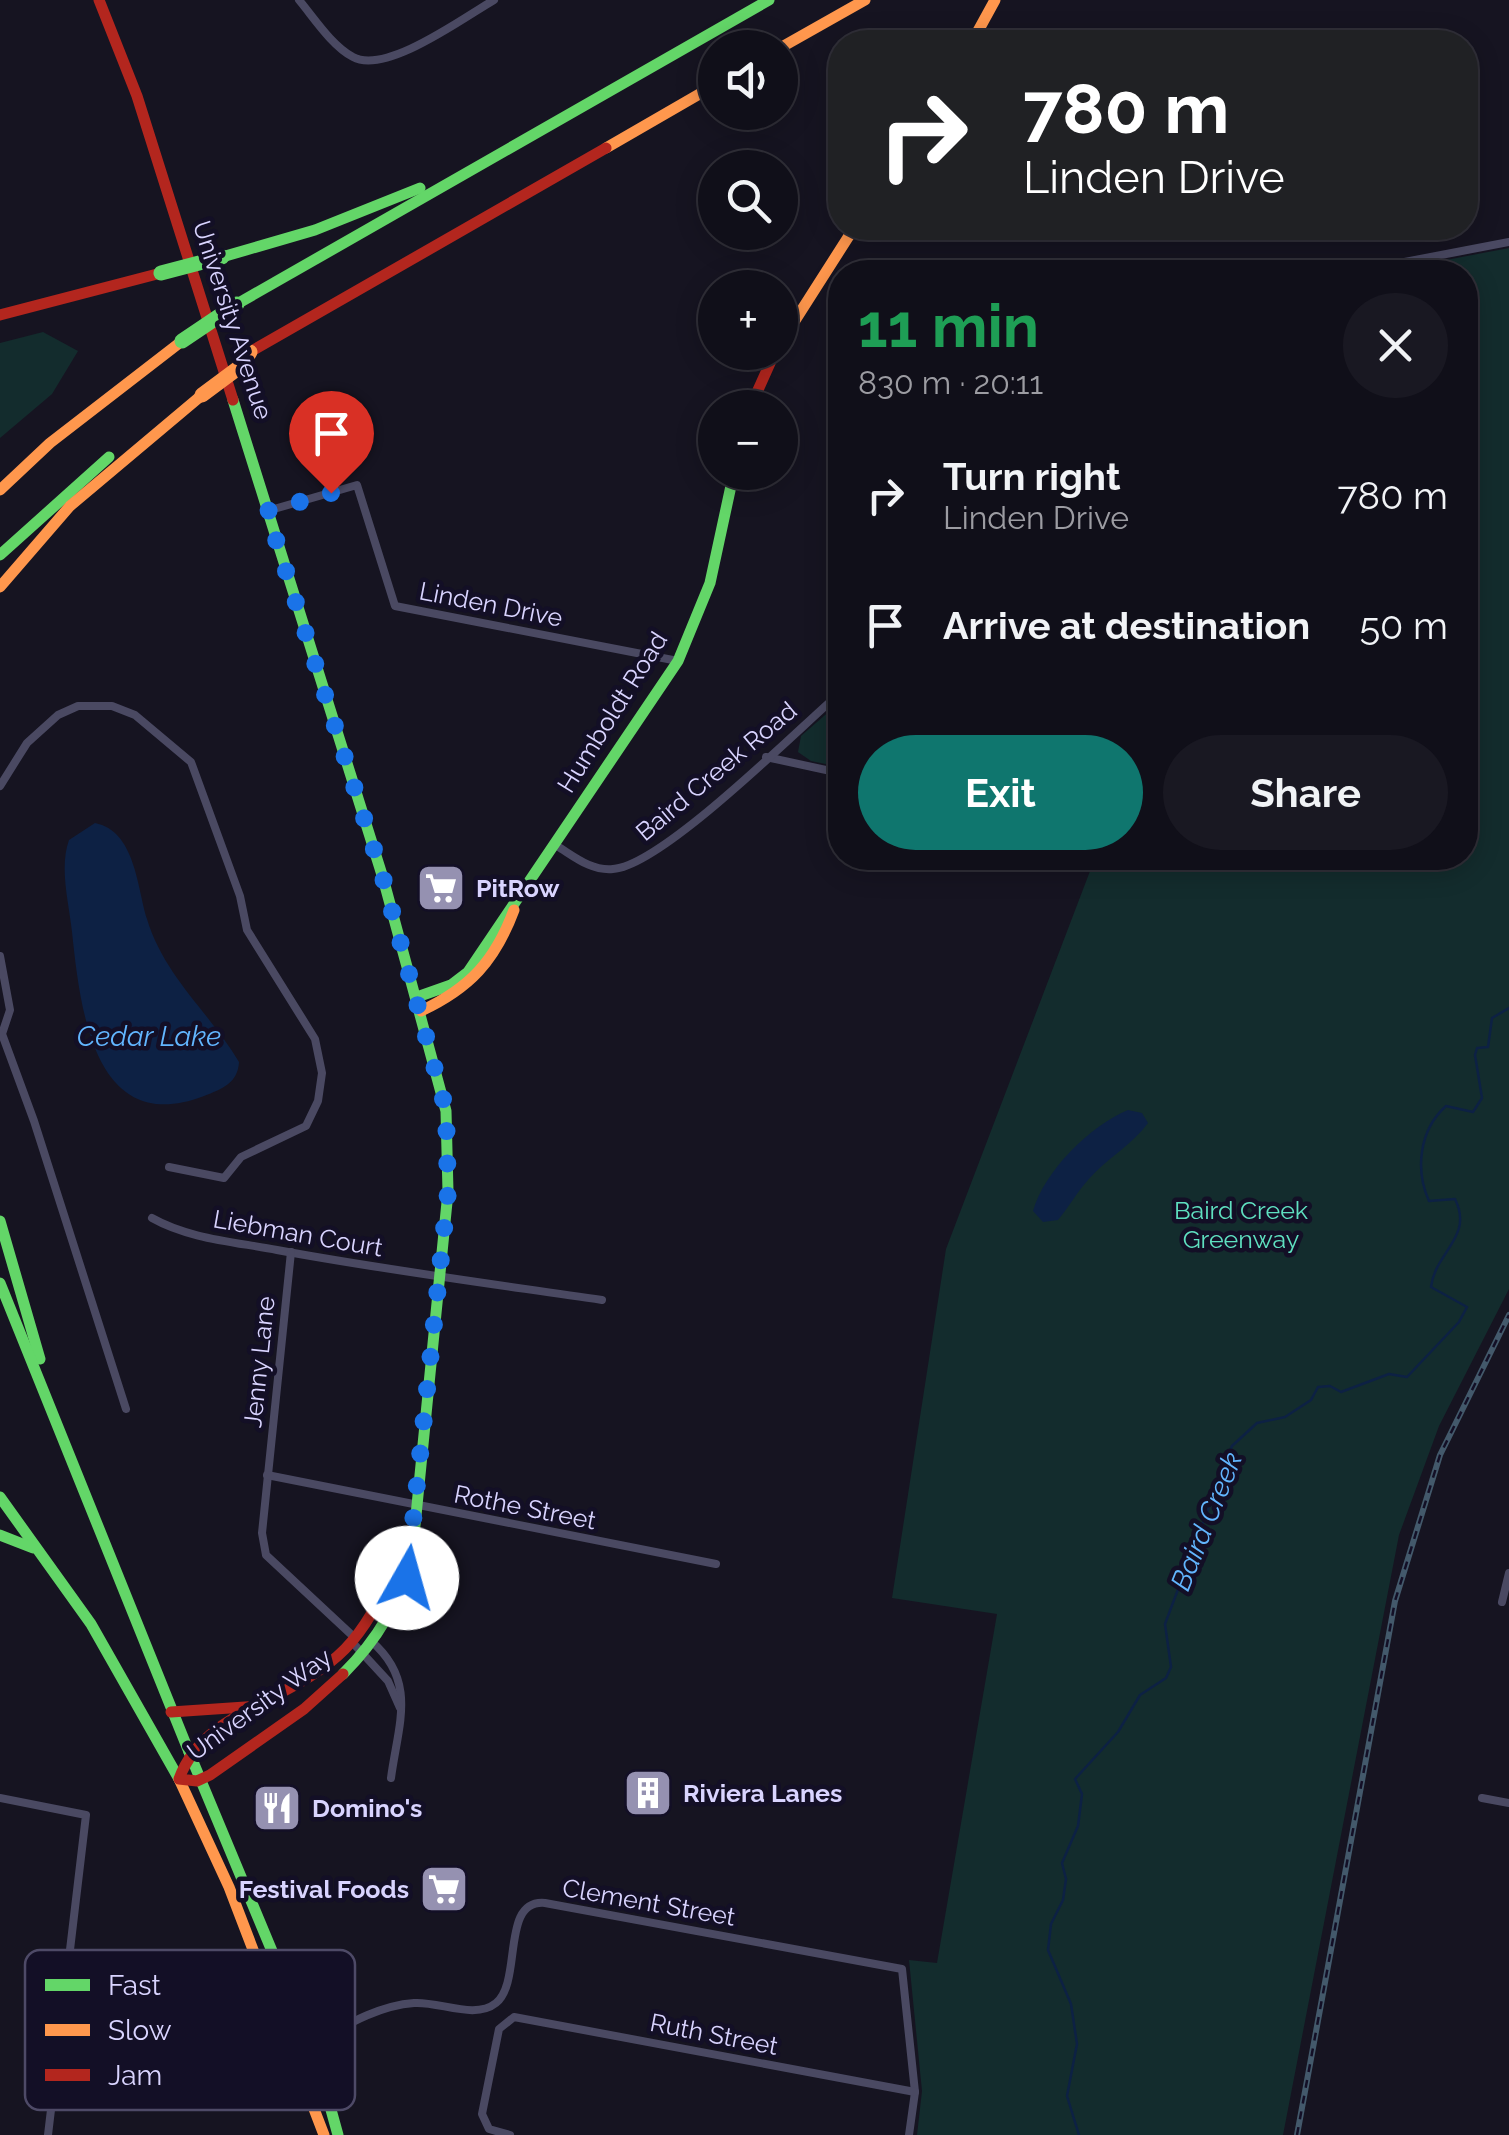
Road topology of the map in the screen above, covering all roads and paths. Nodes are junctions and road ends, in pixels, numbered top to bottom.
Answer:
1 (99, 0) edge
2 (299, 0) edge
3 (494, 0) edge
4 (769, 0) edge
5 (866, 0) edge
6 (995, 0) edge
7 (979, 30) edge
8 (798, 38) edge
9 (698, 95) edge
10 (453, 180) junction
11 (1509, 242) edge
12 (1415, 260) edge
13 (828, 269) edge
14 (0, 316) edge
15 (798, 316) edge
16 (201, 391) junction
17 (0, 490) edge
18 (730, 490) edge
19 (267, 511) junction
20 (0, 555) edge
21 (0, 587) edge
22 (678, 660) junction
23 (828, 703) edge
24 (766, 757) junction
25 (828, 770) edge
26 (0, 786) edge
27 (557, 846) junction
28 (0, 956) edge
29 (419, 1004) junction
30 (169, 1167) dead end
31 (152, 1218) dead end
32 (0, 1221) edge
33 (291, 1252) junction
34 (440, 1279) junction
35 (0, 1282) edge
36 (602, 1300) dead end
37 (126, 1409) dead end
38 (59, 1425) junction
39 (267, 1475) junction
40 (0, 1497) edge
41 (415, 1506) junction
42 (0, 1535) edge
43 (411, 1537) junction
44 (42, 1555) junction
45 (716, 1564) dead end
46 (1509, 1572) edge
47 (1502, 1602) dead end
48 (356, 1637) junction
49 (369, 1649) junction
50 (259, 1706) junction
51 (400, 1708) junction
52 (172, 1712) junction
53 (188, 1752) junction
54 (179, 1778) junction
55 (391, 1778) dead end
56 (200, 1780) junction
57 (0, 1798) edge
58 (1482, 1798) dead end
59 (1509, 1803) edge
60 (70, 1950) edge
61 (252, 1950) edge
62 (271, 1950) edge
63 (355, 2024) edge
64 (915, 2092) junction
65 (51, 2110) edge
66 (315, 2110) edge
67 (330, 2110) edge
68 (48, 2135) edge
69 (324, 2135) edge
70 (338, 2135) edge
71 (510, 2135) edge
72 (909, 2135) edge

1 - 19 main road, University Avenue
2 - 3 street
4 - 10 main road
5 - 8 main road
6 - 7 main road
9 - 16 main road, bridge
10 - 14 main road, bridge
10 - 17 main road, bridge
11 - 12 street
13 - 15 main road
16 - 20 main road
16 - 21 main road
18 - 22 main road, Humboldt Road
19 - 22 street, Linden Drive
19 - 29 main road, University Avenue
22 - 27 main road, Humboldt Road
23 - 24 street, Baird Creek Road
24 - 25 street
24 - 27 street, Baird Creek Road
26 - 30 street
27 - 29 main road, Humboldt Road
28 - 37 street
29 - 34 main road, University Avenue
31 - 33 street, Liebman Court
32 - 38 main road
33 - 34 street, Liebman Court
33 - 39 street, Jenny Lane
34 - 36 street, Liebman Court
34 - 41 main road, University Avenue
35 - 38 main road
38 - 52 main road
39 - 41 street, Rothe Street
39 - 48 street, Jenny Lane
40 - 44 main road
41 - 43 main road, University Avenue
41 - 45 street, Rothe Street
42 - 44 main road
43 - 48 main road, University Way
43 - 49 main road, University Way
44 - 54 main road
46 - 47 street
48 - 49 street
48 - 49 street
48 - 50 main road, University Way
49 - 51 street
49 - 51 street
49 - 56 main road, University Way
50 - 52 main road
50 - 53 main road, University Way
51 - 55 street
52 - 53 main road
53 - 54 main road, University Way
53 - 56 main road
54 - 56 main road, University Way
54 - 61 main road
56 - 62 main road
57 - 60 street
58 - 59 street
63 - 64 street, Clement Street
64 - 71 street, Ruth Street
64 - 72 street
65 - 68 street
66 - 69 main road
67 - 70 main road

